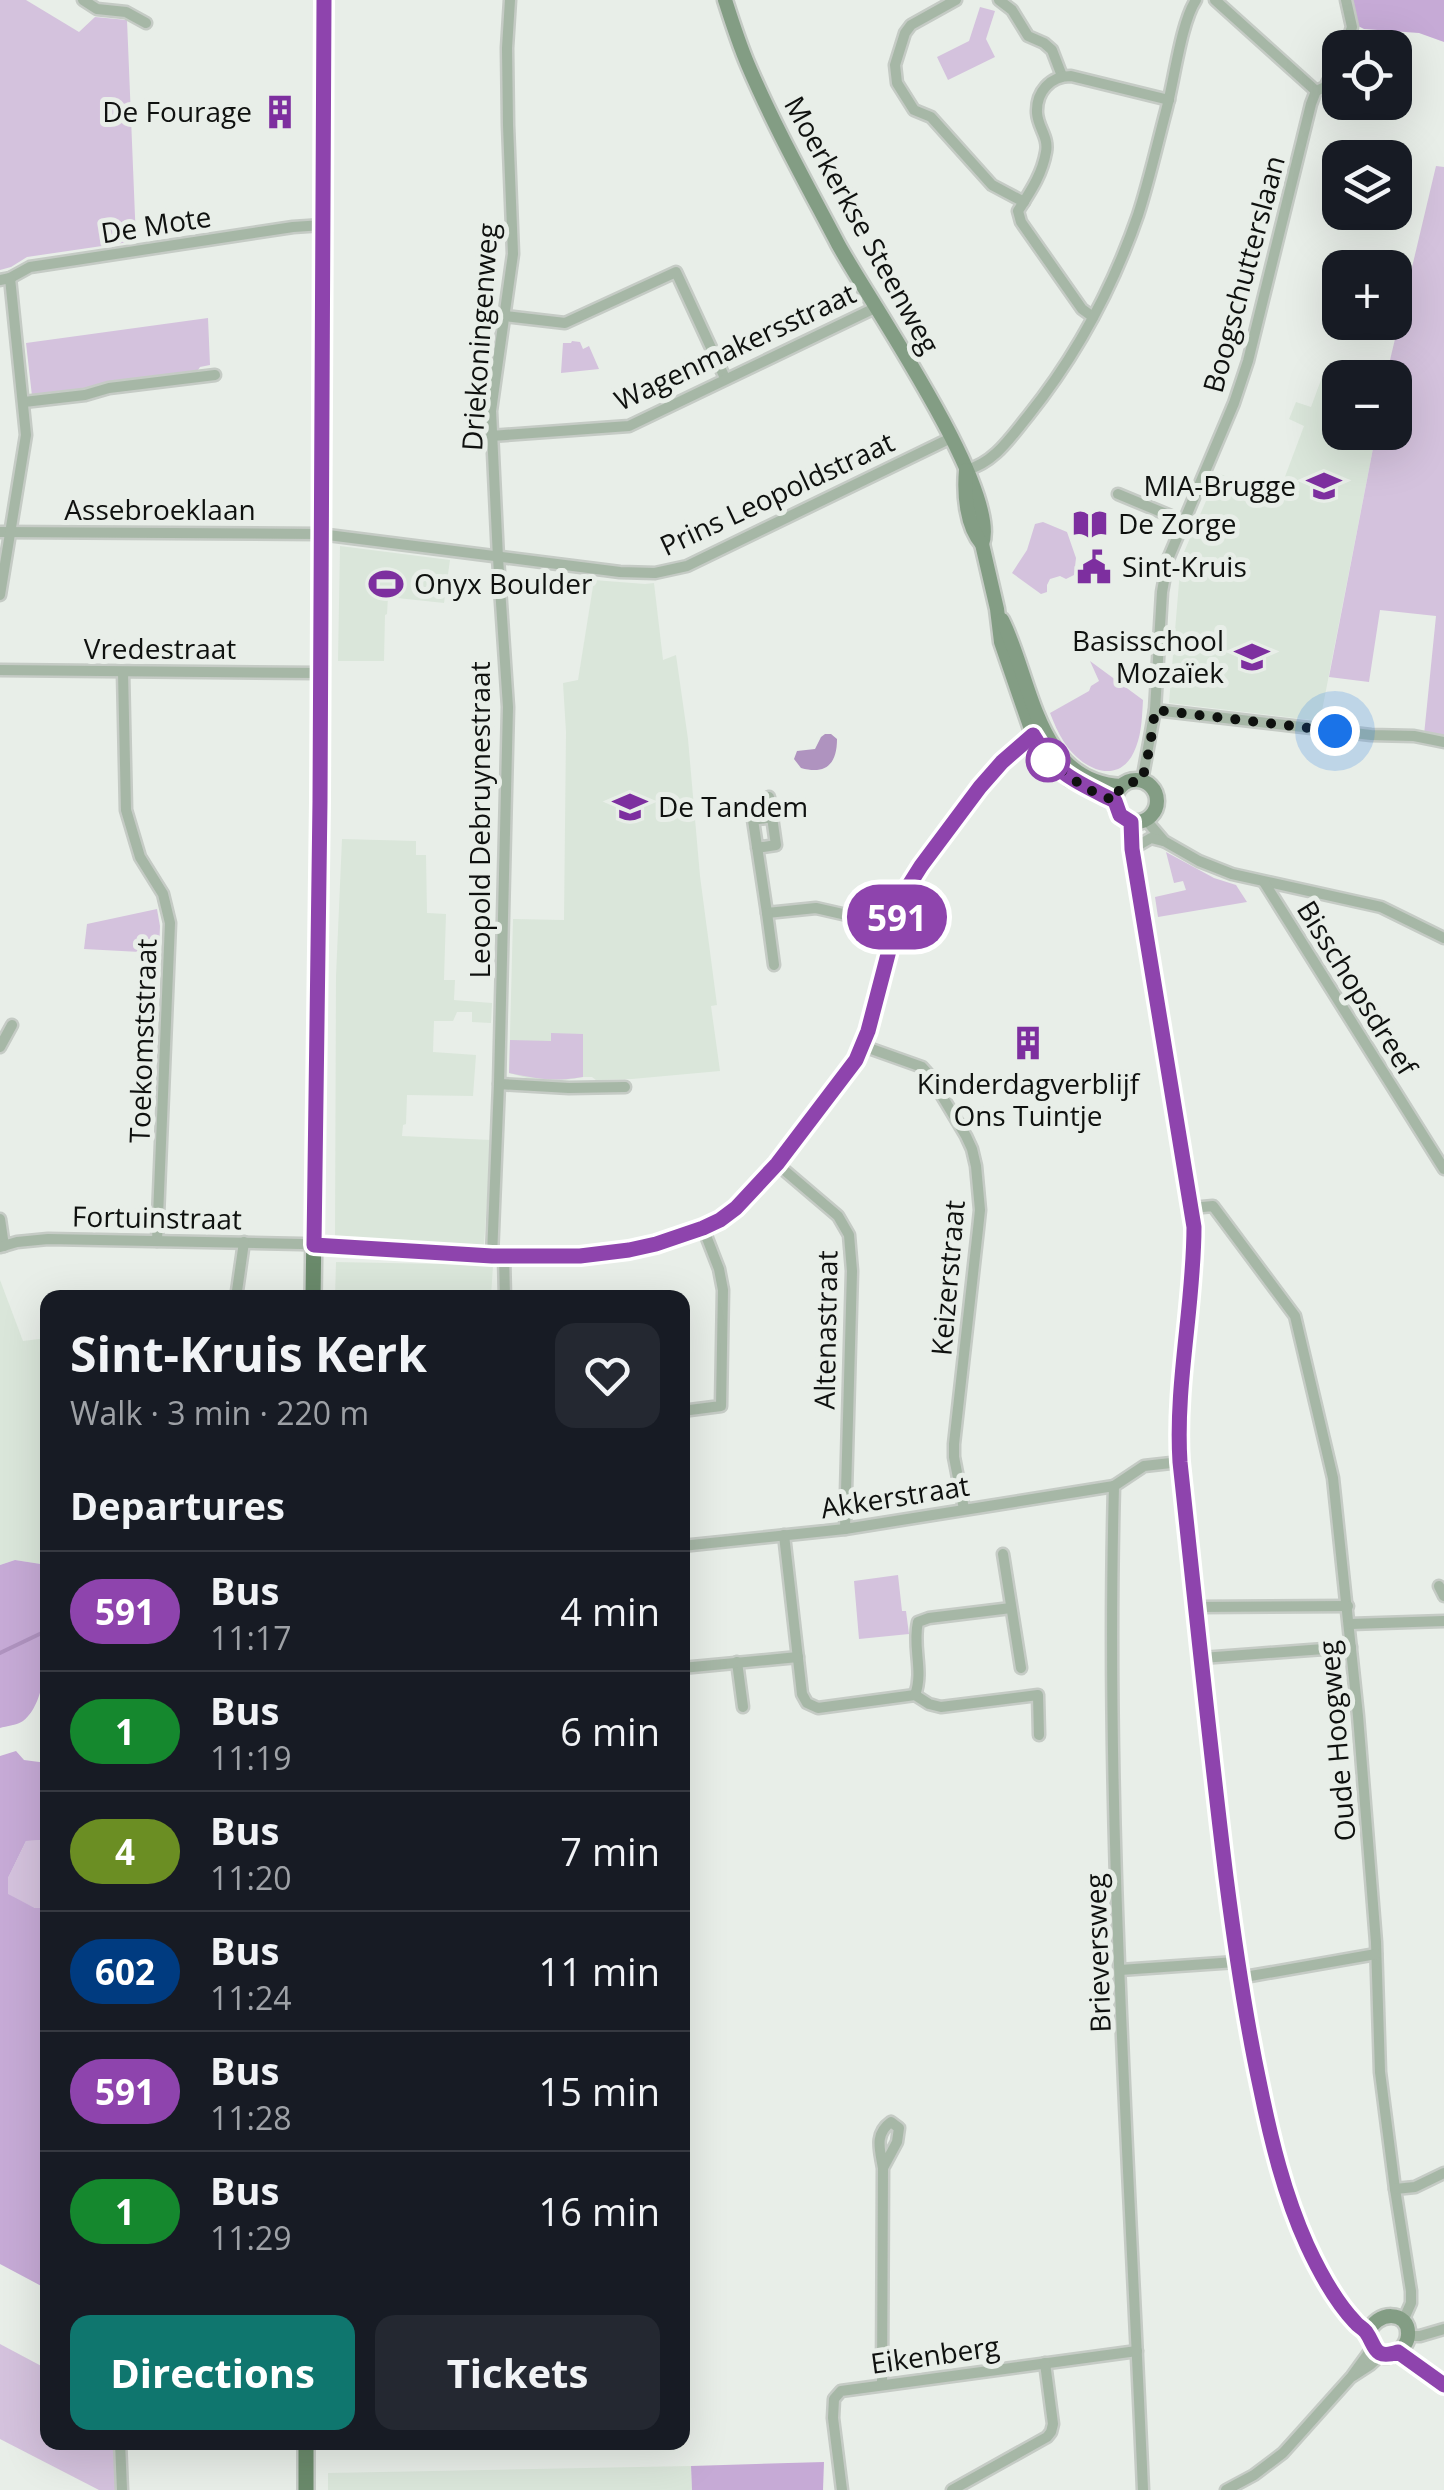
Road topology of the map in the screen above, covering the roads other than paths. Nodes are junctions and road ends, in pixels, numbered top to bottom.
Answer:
1 (83, 0) edge
2 (324, 0) edge
3 (510, 0) edge
4 (725, 0) edge
5 (956, 0) edge
6 (999, 0) edge
7 (1196, 0) edge
8 (1215, 0) edge
9 (1346, 0) edge
10 (146, 23) dead end
11 (1351, 30) edge
12 (1062, 76) junction
13 (1322, 89) edge
14 (1316, 91) junction
15 (1170, 100) junction
16 (1024, 202) junction
17 (323, 225) junction
18 (5, 279) edge
19 (877, 306) junction
20 (505, 316) junction
21 (1093, 317) junction
22 (215, 375) dead end
23 (725, 378) junction
24 (24, 402) junction
25 (491, 436) junction
26 (951, 438) junction
27 (966, 470) junction
28 (1118, 494) dead end
29 (1183, 522) junction
30 (6, 532) edge
31 (320, 534) junction
32 (498, 558) junction
33 (0, 595) edge
34 (0, 670) edge
35 (124, 672) junction
36 (319, 673) junction
37 (1155, 710) junction
38 (1037, 732) junction
39 (1444, 742) edge
40 (1142, 781) junction
41 (1118, 794) junction
42 (769, 797) dead end
43 (772, 816) junction
44 (1139, 821) junction
45 (1164, 841) junction
46 (757, 848) junction
47 (1132, 849) junction
48 (1264, 882) junction
49 (766, 913) junction
50 (895, 926) junction
51 (1444, 938) edge
52 (774, 965) dead end
53 (12, 1026) dead end
54 (863, 1046) junction
55 (0, 1047) edge
56 (499, 1084) junction
57 (624, 1088) dead end
58 (777, 1164) junction
59 (1444, 1169) edge
60 (1192, 1208) junction
61 (0, 1219) edge
62 (703, 1228) junction
63 (157, 1241) junction
64 (244, 1242) junction
65 (314, 1245) junction
66 (2, 1247) edge
67 (498, 1256) junction
68 (237, 1290) edge
69 (314, 1290) edge
70 (504, 1290) edge
71 (690, 1410) edge
72 (1180, 1462) junction
73 (1114, 1486) junction
74 (964, 1510) junction
75 (845, 1529) junction
76 (784, 1535) junction
77 (690, 1545) edge
78 (1003, 1554) dead end
79 (1348, 1606) junction
80 (1197, 1607) junction
81 (1011, 1608) junction
82 (1444, 1620) edge
83 (1350, 1624) junction
84 (1352, 1647) junction
85 (798, 1657) junction
86 (1202, 1658) junction
87 (736, 1662) junction
88 (690, 1667) edge
89 (1021, 1668) dead end
90 (914, 1695) junction
91 (743, 1707) dead end
92 (1040, 1735) dead end
93 (1376, 1954) junction
94 (1236, 1962) junction
95 (1120, 1970) junction
96 (1238, 1978) junction
97 (883, 2168) dead end
98 (1444, 2174) edge
99 (1394, 2189) junction
100 (1402, 2321) junction
101 (1444, 2330) edge
102 (1374, 2339) junction
103 (1404, 2344) junction
104 (1138, 2350) junction
105 (1045, 2362) junction
106 (1438, 2380) edge
107 (882, 2384) junction
108 (120, 2450) edge
109 (306, 2450) edge
110 (122, 2490) edge
111 (306, 2490) edge
112 (842, 2490) edge
113 (952, 2490) edge
114 (1144, 2490) edge
115 (1226, 2490) edge

1 - 10 street
2 - 17 main road
3 - 20 street, Driekoningenweg
4 - 19 street, Moerkerkse Steenweg
5 - 16 street
6 - 12 street
7 - 15 street
8 - 14 street
9 - 11 street
12 - 15 street
12 - 16 street
13 - 14 street
14 - 29 street, Boogschutterslaan
15 - 21 street
16 - 21 street
17 - 18 street, De Mote
17 - 31 main road
18 - 24 street
19 - 23 street, Wagenmakersstraat
19 - 26 street, Moerkerkse Steenweg
20 - 23 street
20 - 25 street, Driekoningenweg
21 - 27 street
22 - 24 street
23 - 25 street, Wagenmakersstraat
24 - 30 street
25 - 32 street, Driekoningenweg
26 - 27 street, Moerkerkse Steenweg
26 - 32 street, Prins Leopoldstraat
27 - 38 street, Moerkerkse Steenweg
28 - 29 street
29 - 37 street, Boogschutterslaan
30 - 31 street, Assebroeklaan
30 - 33 street
31 - 32 street, Prins Leopoldstraat
31 - 36 main road
32 - 56 street, Leopold Debruynestraat
34 - 35 street, Vredestraat
35 - 36 street, Vredestraat
35 - 63 street, Toekomststraat
36 - 65 main road
37 - 39 street
37 - 40 street, Boogschutterslaan
38 - 41 street, Moerkerkse Steenweg
38 - 50 street, Fortuinstraat
40 - 41 street
40 - 44 street
41 - 44 street
42 - 43 street
43 - 46 street
43 - 46 street
44 - 45 street
44 - 47 street
45 - 47 street
45 - 48 street
46 - 49 street
47 - 60 street
48 - 51 street
48 - 59 street, Bisschopsdreef
49 - 50 street
49 - 52 street
50 - 54 street, Fortuinstraat
53 - 55 street
54 - 58 street, Fortuinstraat
54 - 74 street, Keizerstraat
56 - 57 street
56 - 67 street, Leopold Debruynestraat
58 - 62 street, Fortuinstraat
58 - 75 street, Altenastraat
60 - 72 street
60 - 79 street, Oude Hoogweg
61 - 66 street
62 - 67 street, Fortuinstraat
62 - 71 street
63 - 64 street, Fortuinstraat
63 - 66 street, Fortuinstraat
64 - 65 street, Fortuinstraat
64 - 68 street
65 - 67 street, Fortuinstraat
65 - 69 main road
67 - 70 street, Leopold Debruynestraat
72 - 73 street
72 - 80 street
73 - 74 street, Akkerstraat
73 - 95 street, Brieversweg
74 - 75 street, Akkerstraat
75 - 76 street, Akkerstraat
76 - 77 street, Akkerstraat
76 - 85 street
78 - 81 street
79 - 80 street
79 - 83 street, Oude Hoogweg
80 - 86 street
81 - 89 street
81 - 90 street
82 - 83 street
83 - 84 street, Oude Hoogweg
84 - 86 street
84 - 93 street, Oude Hoogweg
85 - 87 street
85 - 90 street
86 - 94 street
87 - 88 street
87 - 91 street
90 - 92 street
93 - 96 street
93 - 99 street, Oude Hoogweg
94 - 95 street
94 - 96 street
95 - 104 street, Brieversweg
96 - 102 street
97 - 107 street
98 - 99 street
99 - 100 street, Oude Hoogweg
100 - 102 street
100 - 103 street
101 - 103 street
102 - 103 street
102 - 115 street
103 - 106 street
104 - 105 street, Eikenberg
104 - 114 street, Brieversweg
105 - 107 street, Eikenberg
105 - 113 street
107 - 112 street, Eikenberg
108 - 110 street
109 - 111 main road

